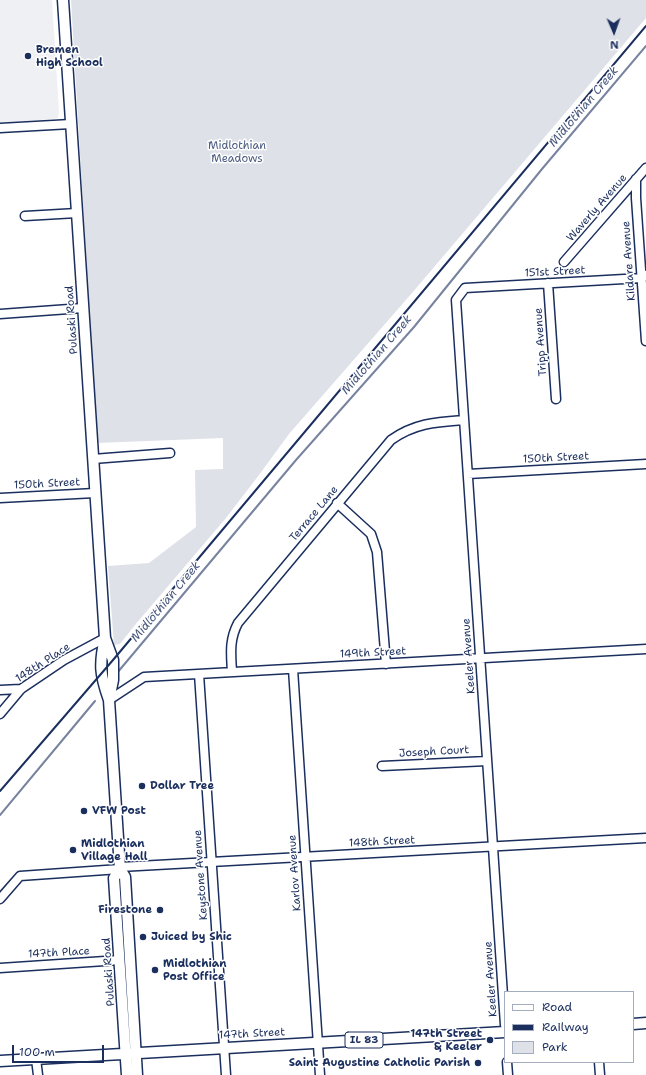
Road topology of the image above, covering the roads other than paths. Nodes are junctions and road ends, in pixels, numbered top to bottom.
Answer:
1 (63, 0) edge
2 (71, 124) junction
3 (0, 128) edge
4 (646, 168) edge
5 (636, 179) junction
6 (77, 213) junction
7 (25, 216) dead end
8 (564, 262) dead end
9 (644, 277) edge
10 (548, 283) junction
11 (465, 288) joint
12 (83, 308) junction
13 (0, 314) edge
14 (646, 341) edge
15 (556, 399) dead end
16 (464, 420) junction
17 (170, 453) dead end
18 (93, 459) junction
19 (646, 464) edge
20 (468, 474) junction
21 (95, 493) junction
22 (0, 498) edge
23 (337, 503) junction
24 (105, 638) junction
25 (646, 649) edge
26 (481, 658) junction
27 (386, 664) junction
28 (293, 669) junction
29 (232, 672) junction
30 (199, 674) junction
31 (21, 689) junction
32 (0, 690) edge
33 (109, 700) junction
34 (0, 714) edge
35 (487, 761) junction
36 (382, 766) dead end
37 (646, 838) edge
38 (493, 847) junction
39 (305, 857) junction
40 (212, 862) junction
41 (120, 868) junction
42 (0, 899) edge
43 (120, 960) junction
44 (0, 968) edge
45 (504, 1011) edge
46 (634, 1024) edge
47 (646, 1024) edge
48 (504, 1032) edge
49 (318, 1042) junction
50 (224, 1048) junction
51 (131, 1053) junction
52 (36, 1058) junction
53 (0, 1061) edge
54 (507, 1063) edge
55 (599, 1063) edge
56 (38, 1075) edge
57 (127, 1075) edge
58 (137, 1075) edge
59 (226, 1075) edge
60 (320, 1075) edge
61 (508, 1075) edge
62 (600, 1075) edge

1 - 2 main road, Pulaski Road
2 - 3 street
2 - 6 main road, Pulaski Road
4 - 5 street, Waverly Avenue
5 - 8 street, Waverly Avenue
5 - 9 street, Kildare Avenue
6 - 7 street
6 - 12 main road, Pulaski Road
9 - 10 street, 151st Street
9 - 14 street, Kildare Avenue
10 - 11 street, 151st Street
10 - 15 street, Tripp Avenue
11 - 16 street, Keeler Avenue
12 - 13 street
12 - 18 main road, Pulaski Road
16 - 20 street, Keeler Avenue
16 - 23 street, Terrace Lane
17 - 18 street
18 - 21 main road, Pulaski Road
19 - 20 street, 150th Street
20 - 26 street, Keeler Avenue
21 - 22 street, 150th Street
21 - 24 main road, Pulaski Road
23 - 27 street
23 - 29 street, Terrace Lane
24 - 31 street, 148th Place
24 - 33 main road, Pulaski Road
25 - 26 street, 149th Street
26 - 27 street, 149th Street
26 - 35 street, Keeler Avenue
27 - 28 street, 149th Street
28 - 29 street, 149th Street
28 - 39 street, Karlov Avenue
29 - 30 street, 149th Street
30 - 33 street, 149th Street
30 - 40 street, Keystone Avenue
31 - 32 street
31 - 34 street, 148th Place
33 - 41 main road, Pulaski Road
35 - 36 street, Joseph Court
35 - 38 street, Keeler Avenue
37 - 38 street, 148th Street
38 - 39 street, 148th Street
38 - 45 street, Keeler Avenue
39 - 40 street, 148th Street
39 - 49 street, Karlov Avenue
40 - 41 street, 148th Street
40 - 50 street, Keystone Avenue
41 - 42 street, 148th Street
41 - 43 main road, Pulaski Road
41 - 51 main road, Pulaski Road
43 - 44 street, 147th Place
43 - 51 main road, Pulaski Road
46 - 47 main road
48 - 49 main road, 147th Street / IL 83
49 - 50 main road, 147th Street / IL 83
49 - 60 street, Karlov Avenue
50 - 51 main road, 147th Street / IL 83
50 - 59 street, Keystone Avenue
51 - 52 main road, 147th Street / IL 83
51 - 57 main road, Pulaski Road
51 - 58 main road, Pulaski Road
52 - 53 main road, 147th Street / IL 83
52 - 56 street
54 - 61 street
55 - 62 street

